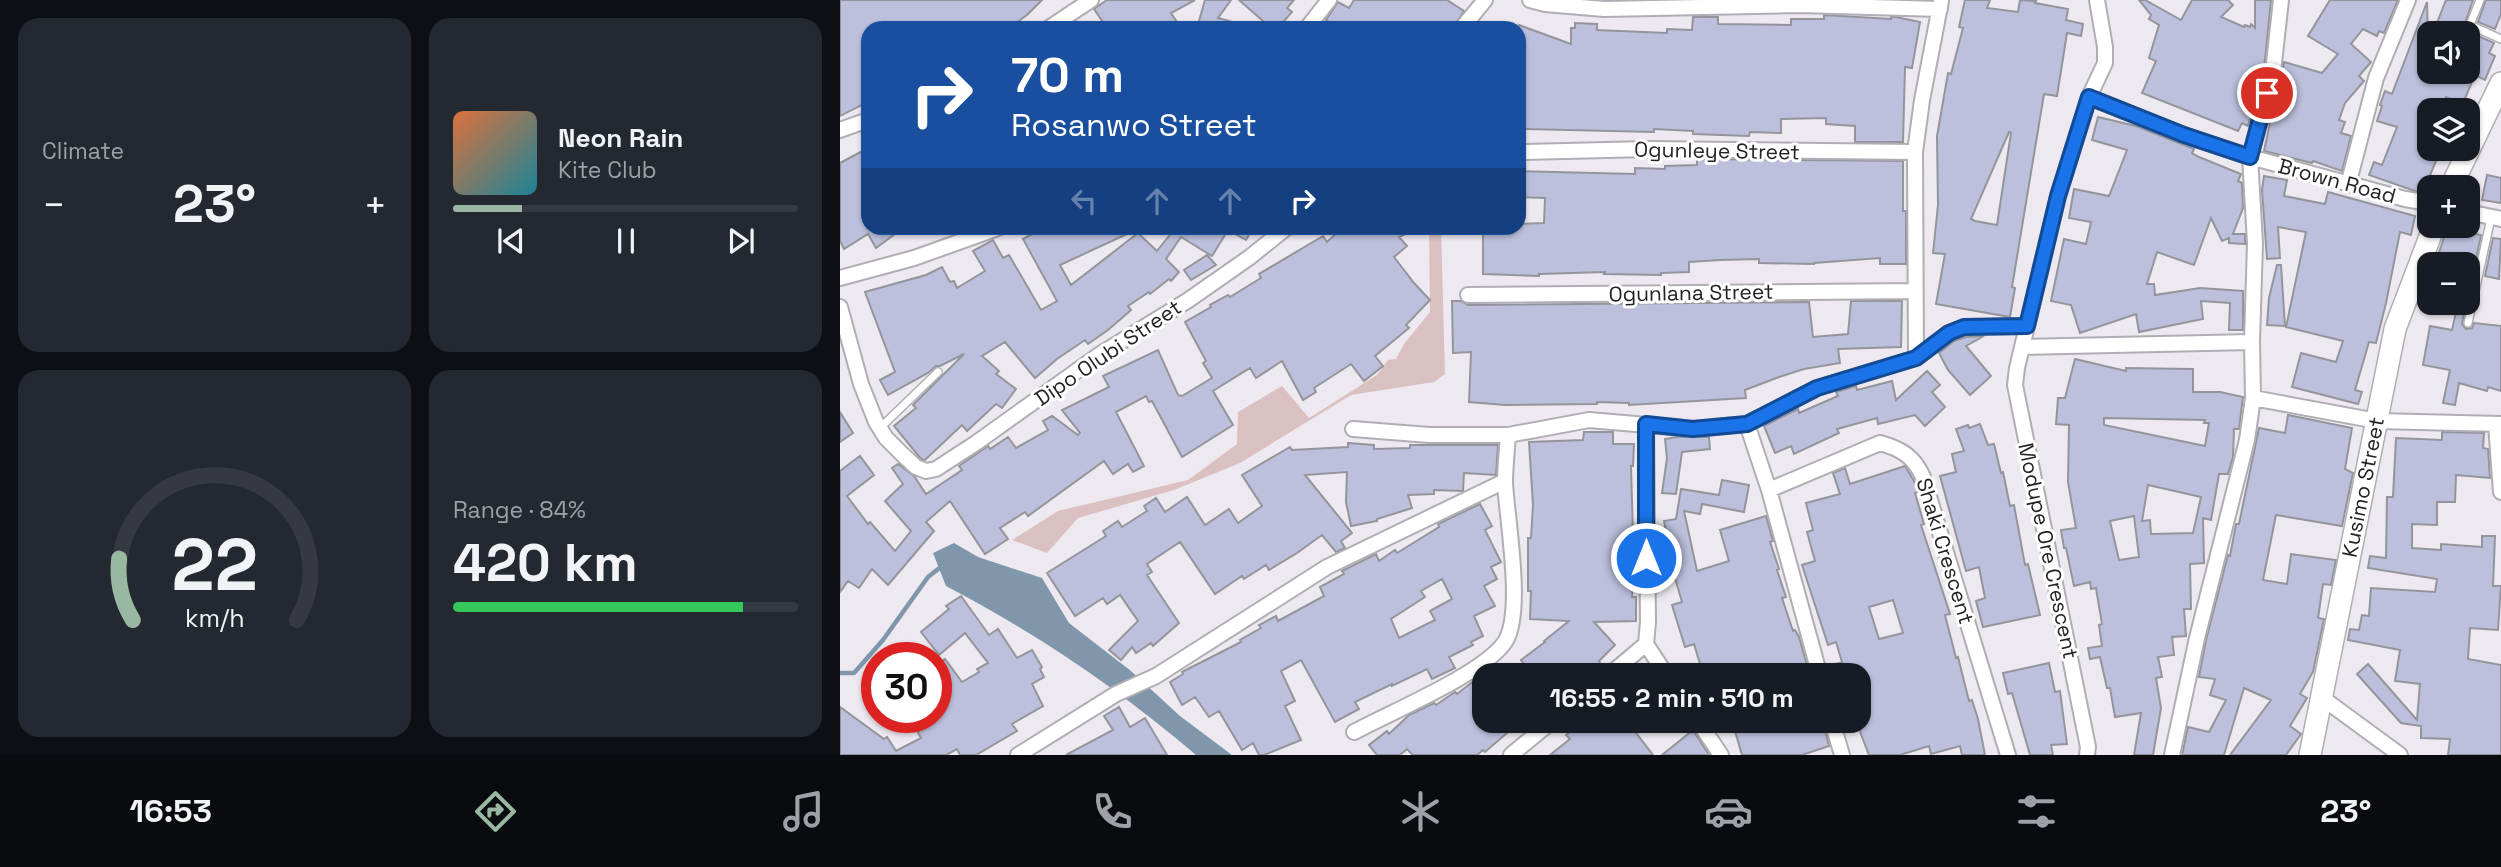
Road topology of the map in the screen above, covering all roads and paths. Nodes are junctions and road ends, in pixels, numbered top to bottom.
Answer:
1 (1091, 0) edge
2 (1329, 0) edge
3 (1485, 0) edge
4 (1530, 0) edge
5 (2097, 0) edge
6 (2281, 0) edge
7 (2408, 0) edge
8 (2480, 0) edge
9 (1800, 3) edge
10 (1941, 4) edge
11 (1074, 21) edge
12 (1312, 21) edge
13 (1468, 21) edge
14 (2501, 39) edge
15 (2501, 83) edge
16 (2089, 97) junction
17 (861, 122) edge
18 (840, 130) edge
19 (1526, 152) edge
20 (1915, 152) junction
21 (2250, 157) junction
22 (2457, 175) edge
23 (2348, 185) junction
24 (2417, 201) edge
25 (2496, 218) edge
26 (978, 235) edge
27 (1277, 235) edge
28 (2429, 238) edge
29 (840, 278) edge
30 (1914, 291) junction
31 (1468, 295) dead end
32 (840, 307) edge
33 (2468, 323) dead end
34 (2027, 326) junction
35 (2252, 342) junction
36 (2022, 347) junction
37 (1916, 358) junction
38 (938, 372) dead end
39 (2253, 398) junction
40 (2377, 421) junction
41 (1646, 424) junction
42 (1747, 424) junction
43 (2498, 424) edge
44 (880, 428) junction
45 (1353, 429) dead end
46 (1508, 435) junction
47 (1505, 481) junction
48 (1769, 490) junction
49 (2501, 492) edge
50 (1646, 644) junction
51 (1623, 663) edge
52 (1658, 663) edge
53 (1816, 663) edge
54 (2321, 696) junction
55 (1354, 732) dead end
56 (1538, 733) edge
57 (1706, 733) edge
58 (1836, 733) edge
59 (1018, 755) edge
60 (1511, 755) edge
61 (1721, 755) edge
62 (1842, 755) edge
63 (2008, 755) edge
64 (2087, 755) edge
65 (2172, 755) edge
66 (2310, 755) edge
67 (2400, 755) edge

1 - 11 street
2 - 12 street
3 - 13 street
4 - 9 street
5 - 16 street, Modupe Ore Crescent
6 - 21 street
7 - 23 street
8 - 14 lane
9 - 10 street
10 - 20 street
15 - 22 street
16 - 21 street, Brown Road
16 - 34 street, Modupe Ore Crescent
17 - 18 street
19 - 20 street, Ogunleye Street
20 - 30 street
21 - 23 street, Brown Road
21 - 35 street
23 - 24 street, Brown Road
25 - 33 lane
26 - 29 street
27 - 44 street, Dipo Olubi Street
28 - 40 street, Kusimo Street
30 - 31 street, Ogunlana Street
30 - 37 street
32 - 44 street
34 - 36 street, Modupe Ore Crescent
34 - 37 street
35 - 36 street
35 - 39 street
36 - 64 street, Modupe Ore Crescent
37 - 42 street
38 - 44 lane
39 - 40 street
39 - 65 street
40 - 43 street
40 - 54 street, Kusimo Street
41 - 42 street
41 - 46 street
41 - 50 street
42 - 48 street
43 - 49 street
45 - 46 street
46 - 47 street
47 - 55 street
47 - 59 street
48 - 53 street
48 - 63 street, Shaki Crescent
50 - 51 street
50 - 52 street
54 - 66 street, Kusimo Street
54 - 67 street
56 - 60 street
57 - 61 street
58 - 62 street

